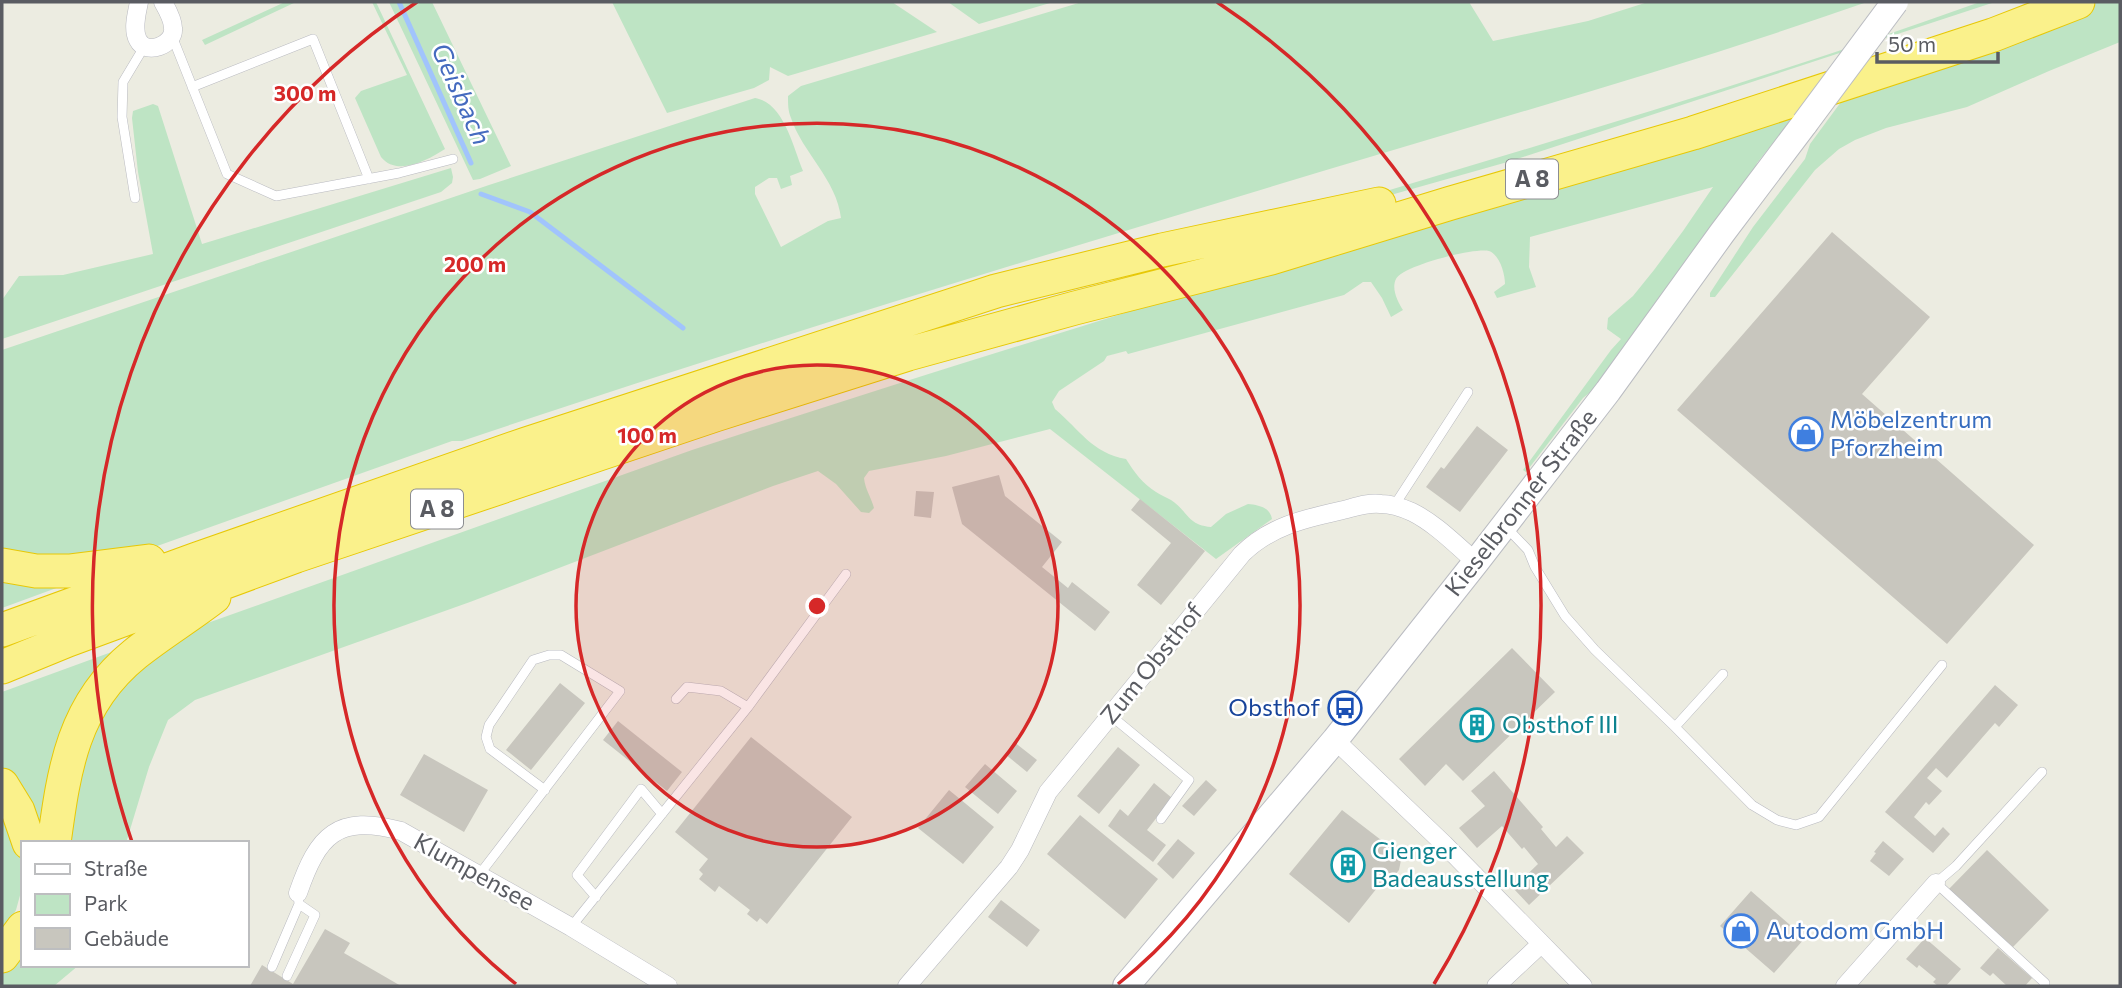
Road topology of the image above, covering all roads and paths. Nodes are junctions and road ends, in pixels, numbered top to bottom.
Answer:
1 (139, 2) edge
2 (163, 2) edge
3 (1895, 2) edge
4 (2027, 2) edge
5 (2078, 2) edge
6 (172, 36) junction
7 (144, 47) junction
8 (192, 87) junction
9 (453, 159) dead end
10 (369, 179) junction
11 (135, 198) dead end
12 (1468, 392) dead end
13 (1394, 506) junction
14 (1504, 526) junction
15 (197, 559) junction
16 (1476, 562) junction
17 (2, 565) edge
18 (846, 573) dead end
19 (242, 576) junction
20 (2, 630) edge
21 (1942, 665) dead end
22 (2, 667) edge
23 (1723, 674) dead end
24 (676, 699) dead end
25 (748, 707) junction
26 (1110, 715) junction
27 (1675, 727) junction
28 (1335, 740) junction
29 (2042, 772) dead end
30 (2, 785) edge
31 (545, 790) junction
32 (662, 814) junction
33 (1161, 819) dead end
34 (28, 841) edge
35 (54, 841) edge
36 (479, 875) junction
37 (1936, 883) junction
38 (596, 897) junction
39 (298, 899) junction
40 (571, 927) junction
41 (21, 931) edge
42 (1541, 944) junction
43 (2, 956) edge
44 (272, 967) dead end
45 (287, 976) dead end
46 (659, 984) edge
47 (907, 986) edge
48 (1126, 986) edge
49 (1496, 986) edge
50 (1583, 986) edge
51 (1845, 986) edge
52 (2044, 986) edge

1 - 7 street
2 - 6 street
3 - 14 street, Kieselbronner Straße, bridge
4 - 15 highway, A 8
5 - 19 highway, A 8
6 - 7 street
6 - 8 lane
7 - 11 lane
8 - 10 lane
8 - 10 lane
9 - 10 lane
12 - 13 lane
13 - 16 street, Zum Obsthof
13 - 26 street, Zum Obsthof
14 - 16 street, Kieselbronner Straße
14 - 27 lane
15 - 17 highway
15 - 20 highway, A 8
16 - 28 street, Kieselbronner Straße
18 - 25 lane
19 - 22 highway, A 8
19 - 35 highway
21 - 27 lane
23 - 27 lane
24 - 25 lane
25 - 32 lane
26 - 33 lane
26 - 47 street, Zum Obsthof
28 - 42 street
28 - 48 street, Kieselbronner Straße
29 - 37 lane
30 - 34 highway
31 - 31 lane
31 - 36 lane
32 - 38 lane
32 - 38 lane
36 - 39 street, Klumpensee
36 - 40 street, Klumpensee
37 - 51 street
37 - 52 lane
38 - 40 lane
39 - 44 lane
39 - 45 lane
40 - 46 street, Klumpensee
41 - 43 highway
42 - 49 street
42 - 50 street

